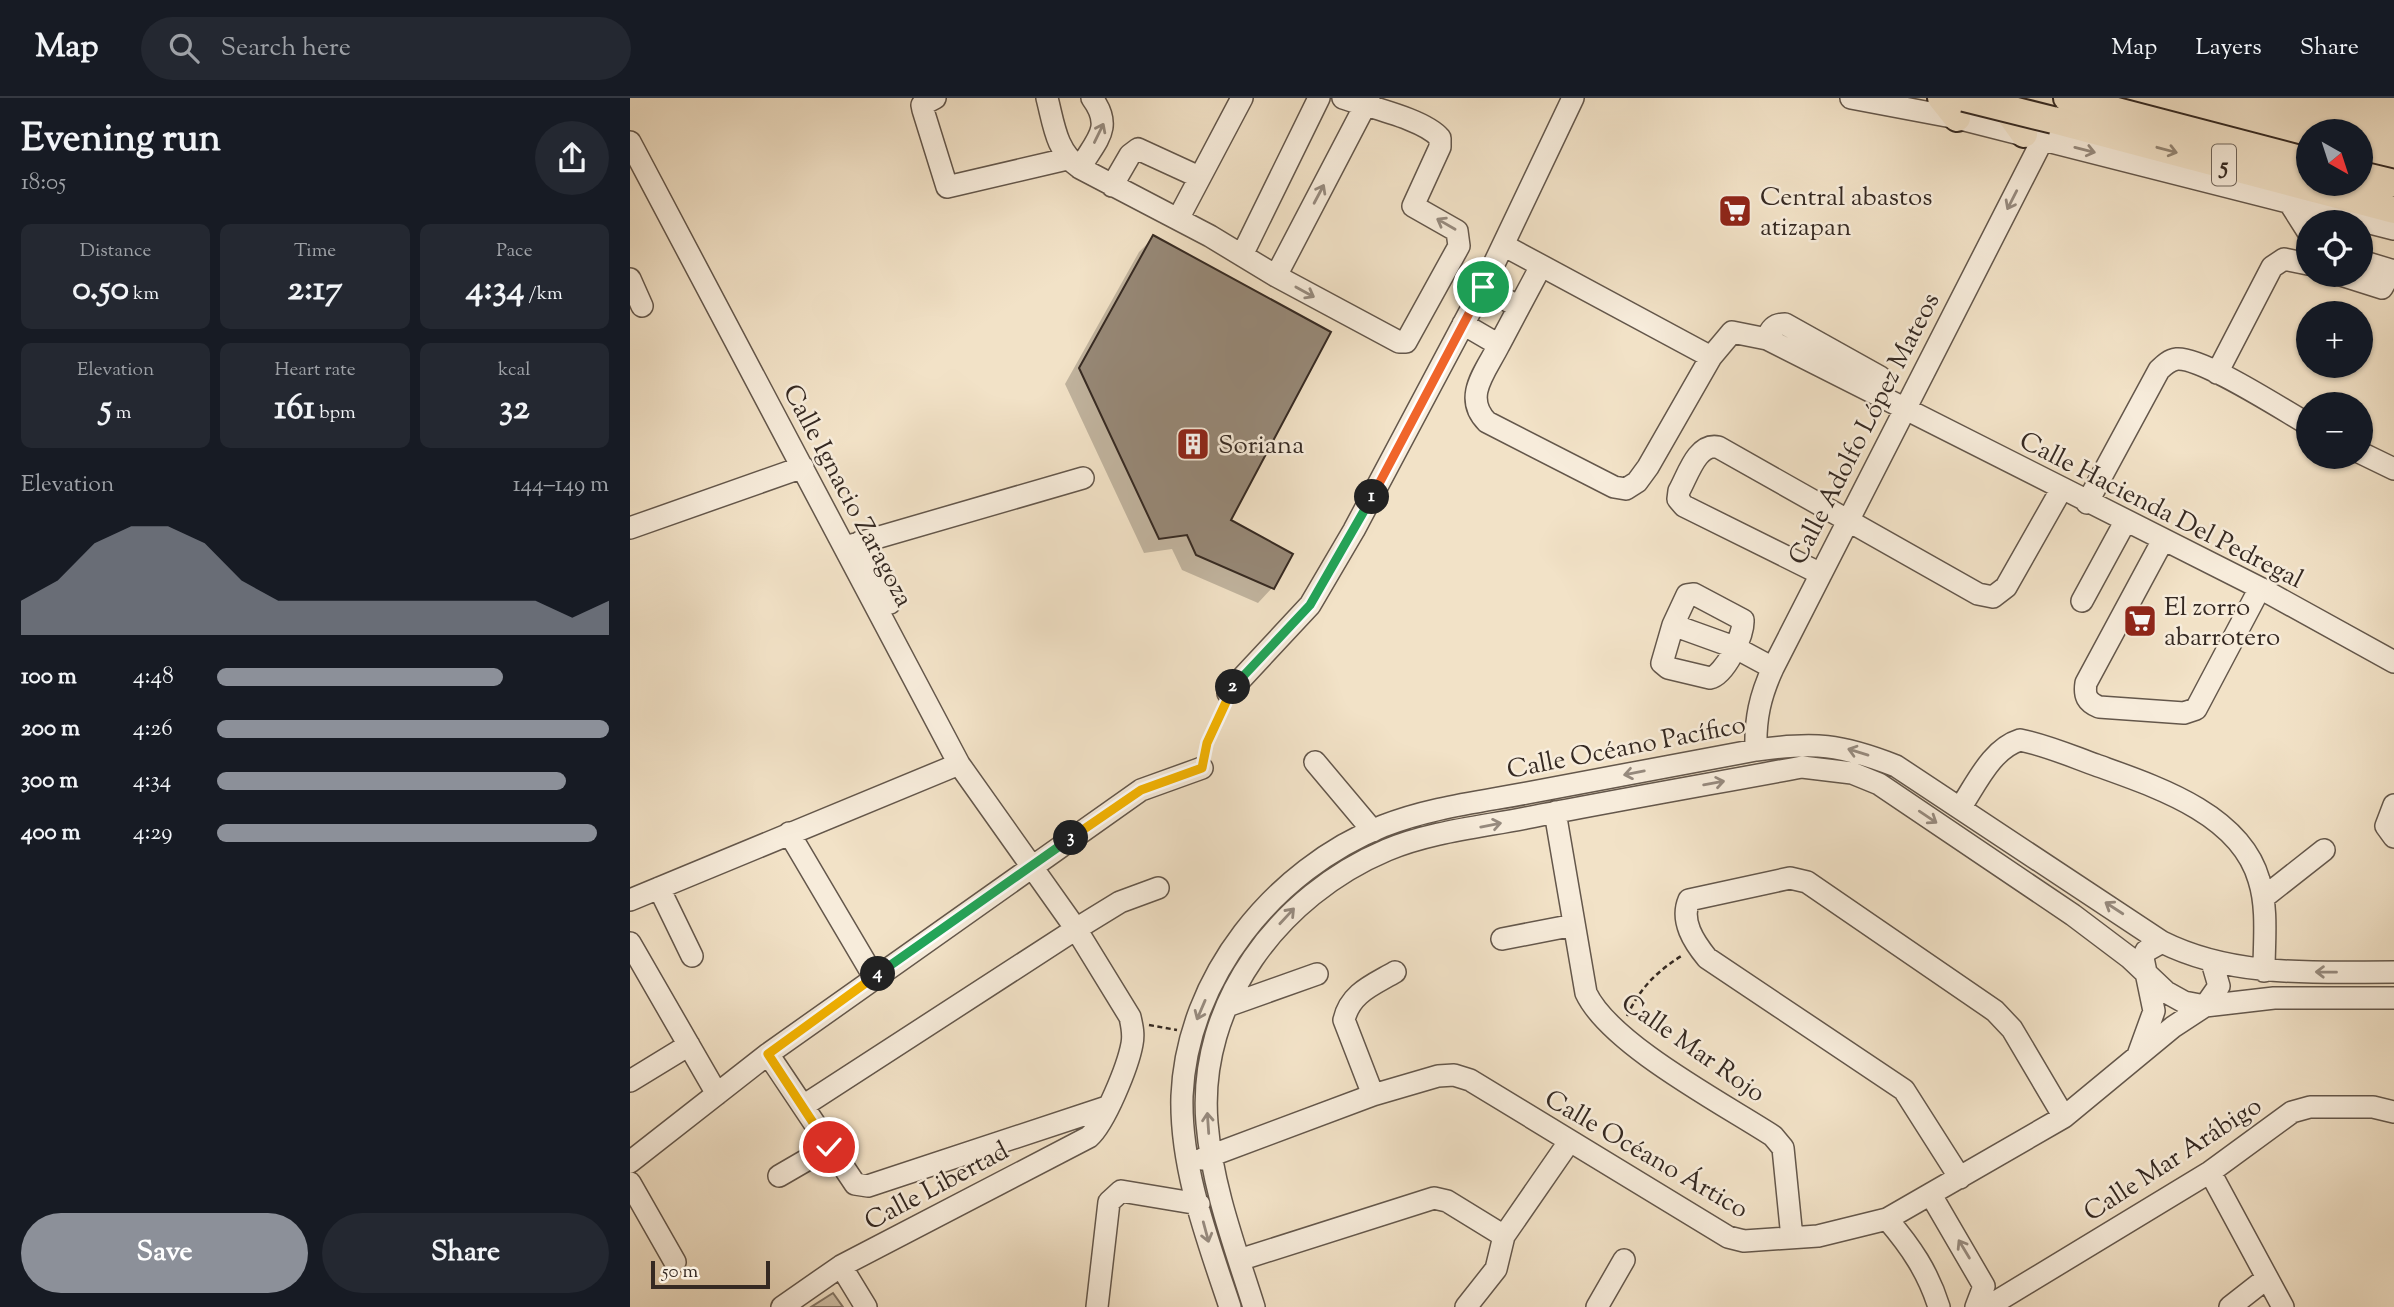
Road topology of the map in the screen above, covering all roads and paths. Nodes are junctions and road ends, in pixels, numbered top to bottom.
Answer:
1 (935, 98) edge
2 (1047, 98) edge
3 (1092, 98) edge
4 (1242, 98) edge
5 (1319, 98) edge
6 (1343, 98) edge
7 (1573, 98) edge
8 (1851, 98) edge
9 (2011, 98) edge
10 (2135, 98) edge
11 (1367, 102) edge
12 (1954, 105) edge
13 (2047, 123) edge
14 (2296, 140) edge
15 (630, 142) edge
16 (2296, 159) edge
17 (2373, 159) edge
18 (1073, 163) junction
19 (2394, 165) edge
20 (1199, 177) junction
21 (2373, 178) edge
22 (2394, 183) edge
23 (1112, 186) junction
24 (2289, 202) junction
25 (2394, 210) edge
26 (2296, 213) edge
27 (1178, 219) junction
28 (2394, 229) edge
29 (1503, 245) junction
30 (1242, 255) junction
31 (2296, 262) edge
32 (2373, 265) edge
33 (1541, 266) junction
34 (2393, 271) edge
35 (1276, 276) junction
36 (630, 279) edge
37 (2373, 285) edge
38 (1483, 287) junction
39 (642, 306) dead end
40 (1519, 307) junction
41 (1463, 324) junction
42 (1499, 345) junction
43 (1711, 357) junction
44 (2217, 373) junction
45 (1903, 411) junction
46 (2296, 417) edge
47 (2373, 459) edge
48 (803, 467) junction
49 (2394, 470) edge
50 (1083, 478) dead end
51 (2061, 490) junction
52 (2087, 503) junction
53 (1849, 519) junction
54 (2125, 522) junction
55 (630, 528) edge
56 (2163, 540) junction
57 (853, 544) junction
58 (1821, 574) junction
59 (2259, 588) junction
60 (2082, 601) dead end
61 (1673, 625) junction
62 (1734, 647) junction
63 (2394, 662) edge
64 (1773, 668) junction
65 (1228, 693) joint
66 (1756, 750) junction
67 (1315, 762) dead end
68 (959, 764) junction
69 (1202, 768) joint
70 (2394, 805) edge
71 (1960, 808) junction
72 (1555, 812) junction
73 (1373, 831) junction
74 (2390, 832) edge
75 (789, 834) junction
76 (2324, 850) dead end
77 (1032, 865) junction
78 (659, 888) junction
79 (1158, 888) dead end
80 (2263, 898) junction
81 (630, 900) edge
82 (1574, 925) junction
83 (1076, 929) junction
84 (1502, 939) dead end
85 (2162, 942) junction
86 (630, 943) edge
87 (1697, 946) junction
88 (692, 956) dead end
89 (2212, 962) junction
90 (2144, 970) junction
91 (2264, 971) junction
92 (1395, 972) dead end
93 (2394, 972) edge
94 (1317, 974) dead end
95 (874, 977) junction
96 (2394, 998) edge
97 (1227, 1006) junction
98 (2206, 1006) junction
99 (1149, 1025) dead end
100 (1164, 1027) dead end
101 (1618, 1035) junction
102 (689, 1045) junction
103 (768, 1054) junction
104 (2137, 1058) junction
105 (630, 1081) edge
106 (717, 1094) junction
107 (1373, 1095) junction
108 (803, 1106) junction
109 (1107, 1107) junction
110 (2394, 1112) edge
111 (2064, 1117) junction
112 (1569, 1142) junction
113 (829, 1147) junction
114 (1211, 1153) junction
115 (630, 1162) edge
116 (1189, 1167) junction
117 (2210, 1172) junction
118 (779, 1176) dead end
119 (1960, 1178) junction
120 (630, 1183) edge
121 (1931, 1195) junction
122 (1199, 1204) junction
123 (1887, 1219) junction
124 (1504, 1236) junction
125 (1792, 1238) junction
126 (1624, 1259) dead end
127 (1239, 1260) junction
128 (675, 1262) dead end
129 (841, 1266) junction
130 (2267, 1278) junction
131 (1987, 1301) edge
132 (1602, 1305) edge
133 (782, 1307) edge
134 (866, 1307) edge
135 (1097, 1307) edge
136 (1230, 1307) edge
137 (1254, 1307) edge
138 (1466, 1307) edge
139 (1940, 1307) edge
140 (2230, 1307) edge
141 (2283, 1307) edge

1 - 18 street
2 - 18 street
18 -> 3 street
4 - 20 street
5 - 30 street
6 - 11 street
7 - 29 street
8 - 12 street
9 - 13 main road
10 - 14 main road
35 -> 11 street
35 -> 11 street
12 - 13 main road, 5, bridge
13 - 16 main road, 5
13 -> 24 street
13 -> 25 main road, 5
13 -> 45 street, Calle Adolfo López Mateos
15 - 48 street, Calle Ignacio Zaragoza
17 - 19 main road
18 - 23 street
20 - 23 street
20 - 27 street
21 - 22 main road
23 - 27 street
24 - 26 street
24 - 28 street
27 - 30 street
29 - 33 street
29 - 38 street
30 - 35 street
31 - 44 street
32 - 34 street
33 - 40 street
33 - 43 street
34 - 37 street
36 - 39 street
38 - 40 street
38 - 41 street
40 - 42 street
41 - 42 street
41 - 65 street
42 - 43 street
43 - 45 street, Calle Hacienda Del Pedregal
44 - 46 street
44 - 52 street
45 - 51 street, Calle Hacienda Del Pedregal
45 - 53 street, Calle Adolfo López Mateos
47 - 49 street
48 - 55 street
48 - 57 street, Calle Ignacio Zaragoza
50 - 57 street
51 - 52 street, Calle Hacienda Del Pedregal
51 - 53 street
52 - 54 street, Calle Hacienda Del Pedregal
53 - 58 street, Calle Adolfo López Mateos
53 - 58 street
54 - 56 street, Calle Hacienda Del Pedregal
54 - 60 street
56 - 59 street, Calle Hacienda Del Pedregal
56 - 59 street
57 - 68 street, Calle Ignacio Zaragoza
58 - 64 street, Calle Adolfo López Mateos
59 - 63 street, Calle Hacienda Del Pedregal
61 - 62 street
61 - 62 street
61 - 62 street
62 - 64 street
64 - 66 street, Calle Adolfo López Mateos
65 - 69 path
71 -> 66 street, Calle Océano Pacífico
66 -> 73 street, Calle Océano Pacífico
67 - 73 street
68 - 75 street
68 - 77 street, Calle Ignacio Zaragoza
69 - 77 street
70 - 74 street
71 - 80 street
85 -> 71 street, Calle Océano Pacífico
72 - 82 street, Calle Mar Rojo
72 -> 90 street, Calle Océano Pacífico
97 -> 72 street, Calle Océano Pacífico
73 -> 116 street, Calle Océano Pacífico
75 - 78 street
75 - 95 street
76 - 80 street
77 - 83 street, Calle Ignacio Zaragoza
77 - 95 street
78 - 81 street
78 - 88 street
79 - 83 street
80 - 91 street
82 - 84 street
82 - 101 street, Calle Mar Rojo
83 - 108 street
83 - 109 street, Calle Ignacio Zaragoza
85 - 89 street, Calle Océano Pacífico
85 - 90 street
86 - 102 street
87 - 101 path
87 - 111 street
87 - 119 street
89 - 91 street, Calle Océano Pacífico
89 - 98 street
90 - 98 street, Calle Océano Pacífico
90 - 104 street
93 -> 91 street, Calle Océano Pacífico
92 - 107 street
94 - 97 street
95 - 103 street
96 - 98 street, Calle Océano Pacífico
114 -> 97 street, Calle Océano Pacífico
98 - 104 street, Calle Océano Ártico
99 - 100 path
101 - 125 street, Calle Mar Rojo
102 - 105 street
102 - 106 street
103 - 106 street
103 - 108 street
104 - 111 street, Calle Océano Ártico
106 - 115 street
107 - 112 street, Calle Océano Ártico
107 - 114 street, Calle Océano Ártico
108 - 113 street
109 - 113 street
109 - 129 street, Calle Libertad
110 - 117 street, Calle Mar Arábigo
111 - 119 street, Calle Océano Ártico
112 - 124 street
112 - 125 street, Calle Océano Ártico
113 - 118 street
114 - 116 street, Calle Océano Ártico
114 - 127 street, Calle Océano Pacífico
116 - 122 street, Calle Océano Pacífico
117 - 130 street
117 - 131 street, Calle Mar Arábigo
119 - 121 street, Calle Océano Ártico
120 - 128 street
121 - 123 street, Calle Océano Ártico
131 -> 121 street
122 - 135 street
122 -> 136 street, Calle Océano Pacífico
123 - 125 street, Calle Océano Ártico
123 - 139 street
124 - 127 street
124 - 138 street
126 - 132 street
127 - 137 street, Calle Océano Pacífico
129 - 133 street, Calle Libertad
129 - 134 street
130 - 140 street
130 - 141 street

